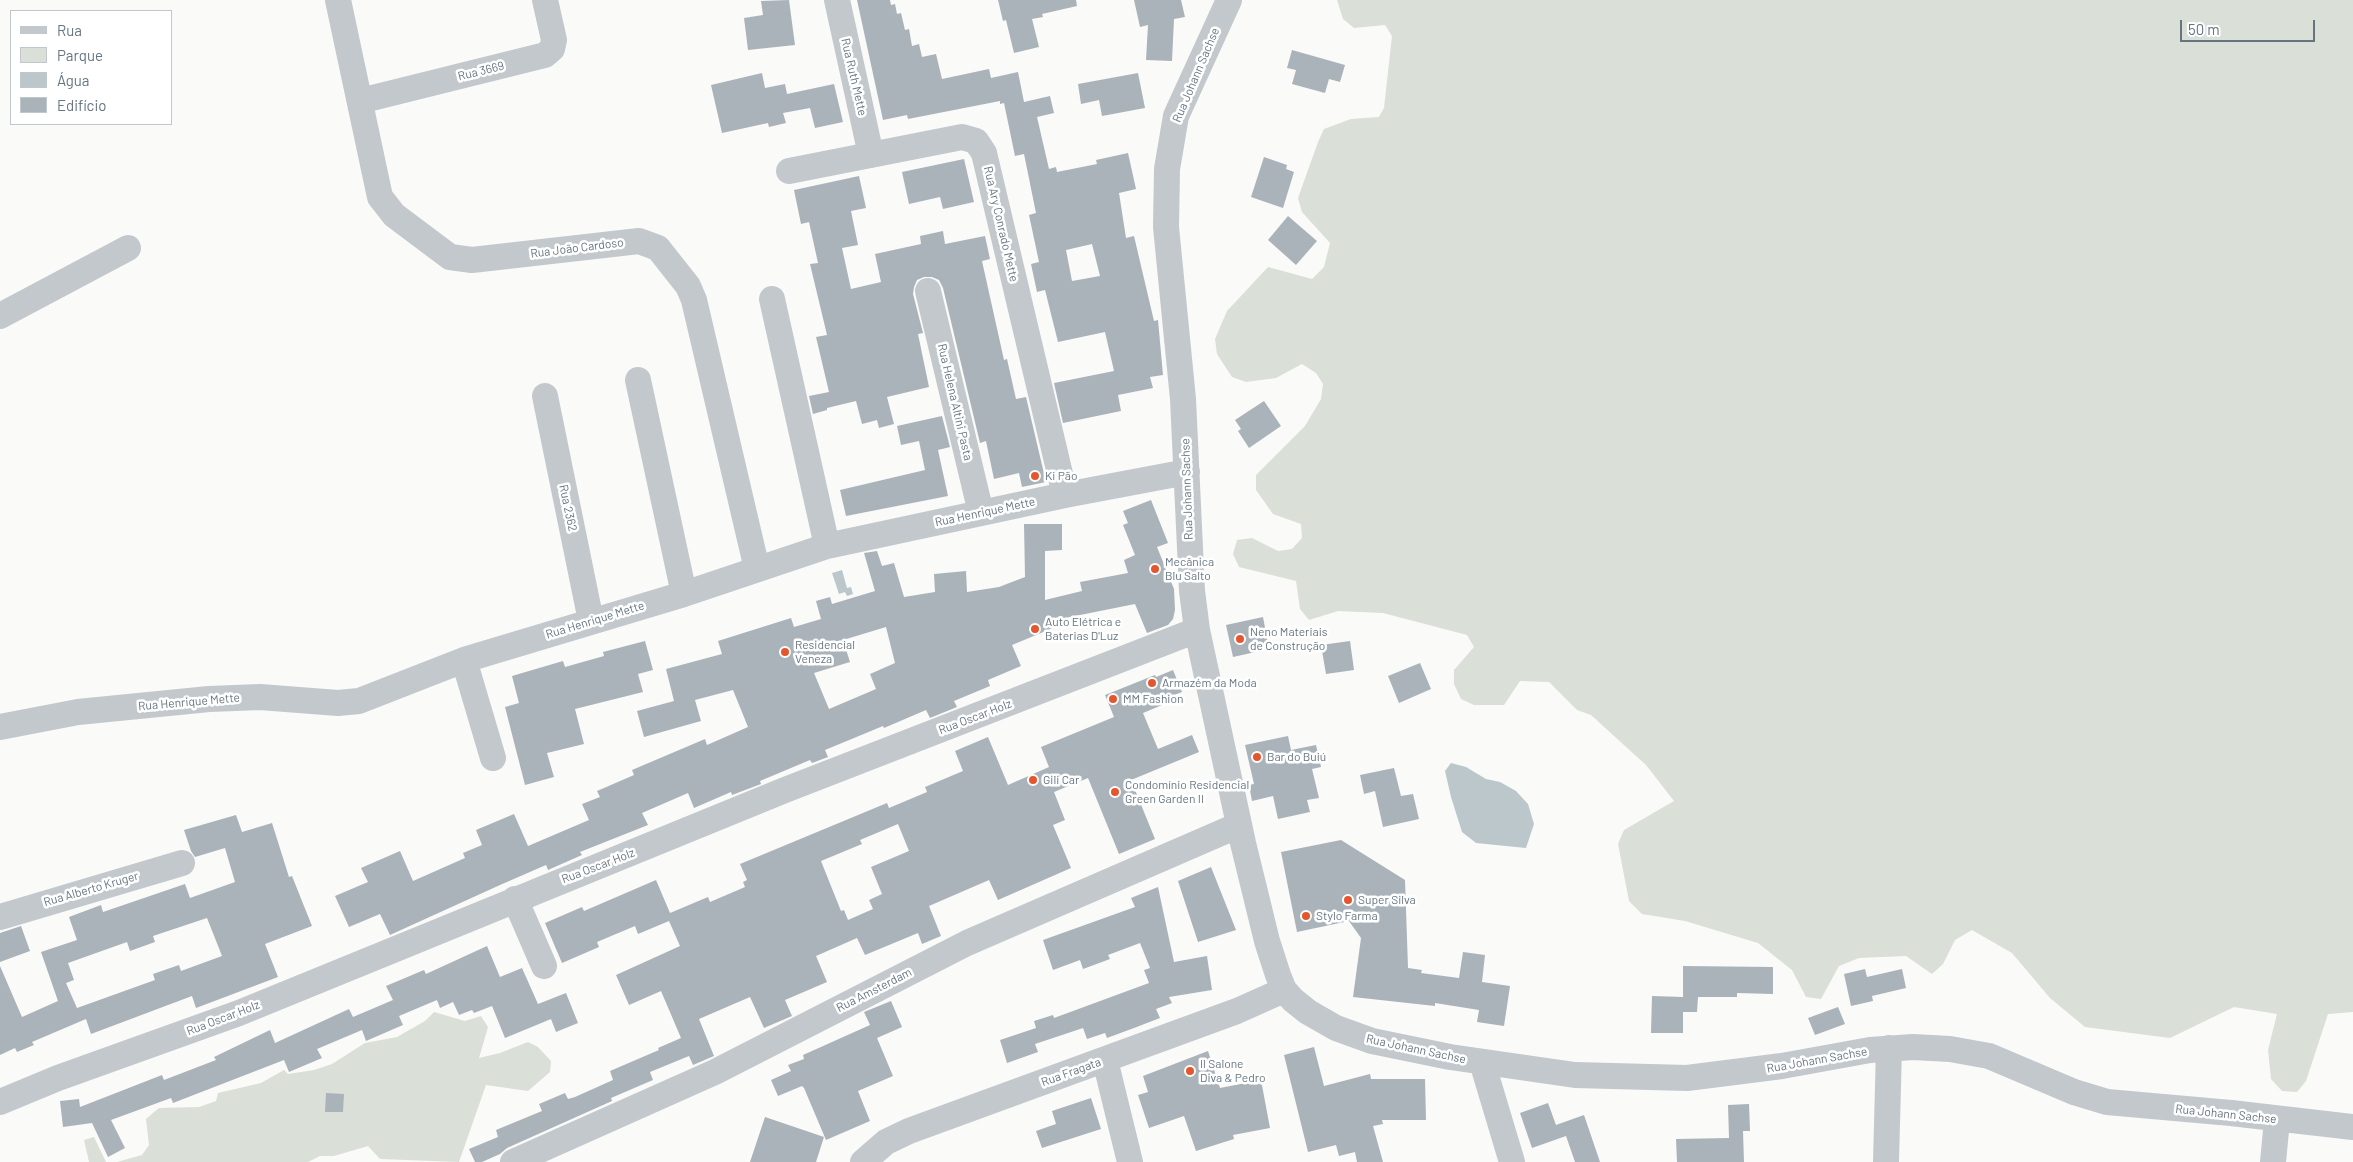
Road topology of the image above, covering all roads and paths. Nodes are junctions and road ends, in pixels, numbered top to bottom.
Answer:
1 (338, 0) edge
2 (545, 0) edge
3 (837, 0) edge
4 (1229, 0) edge
5 (360, 101) junction
6 (871, 155) junction
7 (789, 171) dead end
8 (128, 248) dead end
9 (928, 291) dead end
10 (772, 299) dead end
11 (0, 316) edge
12 (638, 380) dead end
13 (546, 396) dead end
14 (1187, 472) junction
15 (1065, 495) junction
16 (981, 513) junction
17 (827, 546) junction
18 (757, 569) junction
19 (684, 594) junction
20 (591, 621) junction
21 (1196, 630) junction
22 (464, 660) junction
23 (0, 727) edge
24 (493, 758) dead end
25 (1239, 825) junction
26 (182, 863) dead end
27 (515, 899) junction
28 (0, 917) edge
29 (544, 966) dead end
30 (1284, 990) junction
31 (1889, 1048) junction
32 (1105, 1060) junction
33 (1482, 1062) junction
34 (0, 1102) edge
35 (2277, 1120) junction
36 (2353, 1127) edge
37 (513, 1162) edge
38 (863, 1162) edge
39 (1130, 1162) edge
40 (1512, 1162) edge
41 (1886, 1162) edge
42 (2273, 1162) edge

1 - 5 street, Rua João Cardoso
2 - 5 street, Rua 3669
3 - 6 street, Rua Ruth Mette
4 - 14 street, Rua Johann Sachse
5 - 18 street, Rua João Cardoso
6 - 7 street, Rua Ary Conrado Mette
6 - 15 street, Rua Ary Conrado Mette
8 - 11 street
9 - 16 street, Rua Helena Altini Pasta
10 - 17 street
12 - 19 street
13 - 20 street, Rua 2362
14 - 15 street, Rua Henrique Mette
14 - 21 street, Rua Johann Sachse
15 - 16 street, Rua Henrique Mette
16 - 17 street, Rua Henrique Mette
17 - 18 street, Rua Henrique Mette
18 - 19 street, Rua Henrique Mette
19 - 20 street, Rua Henrique Mette
20 - 22 street, Rua Henrique Mette
21 - 25 street, Rua Johann Sachse
21 - 27 street, Rua Oscar Holz
22 - 23 street, Rua Henrique Mette
22 - 24 street
25 - 30 street, Rua Johann Sachse
25 - 37 street, Rua Amsterdam
26 - 28 street, Rua Alberto Kruger
27 - 29 street
27 - 34 street, Rua Oscar Holz
30 - 32 street, Rua Fragata
30 - 33 street, Rua Johann Sachse
31 - 33 street, Rua Johann Sachse
31 - 35 street, Rua Johann Sachse
31 - 41 street
32 - 38 street, Rua Fragata
32 - 39 street
33 - 40 street
35 - 36 street, Rua Johann Sachse
35 - 42 street

